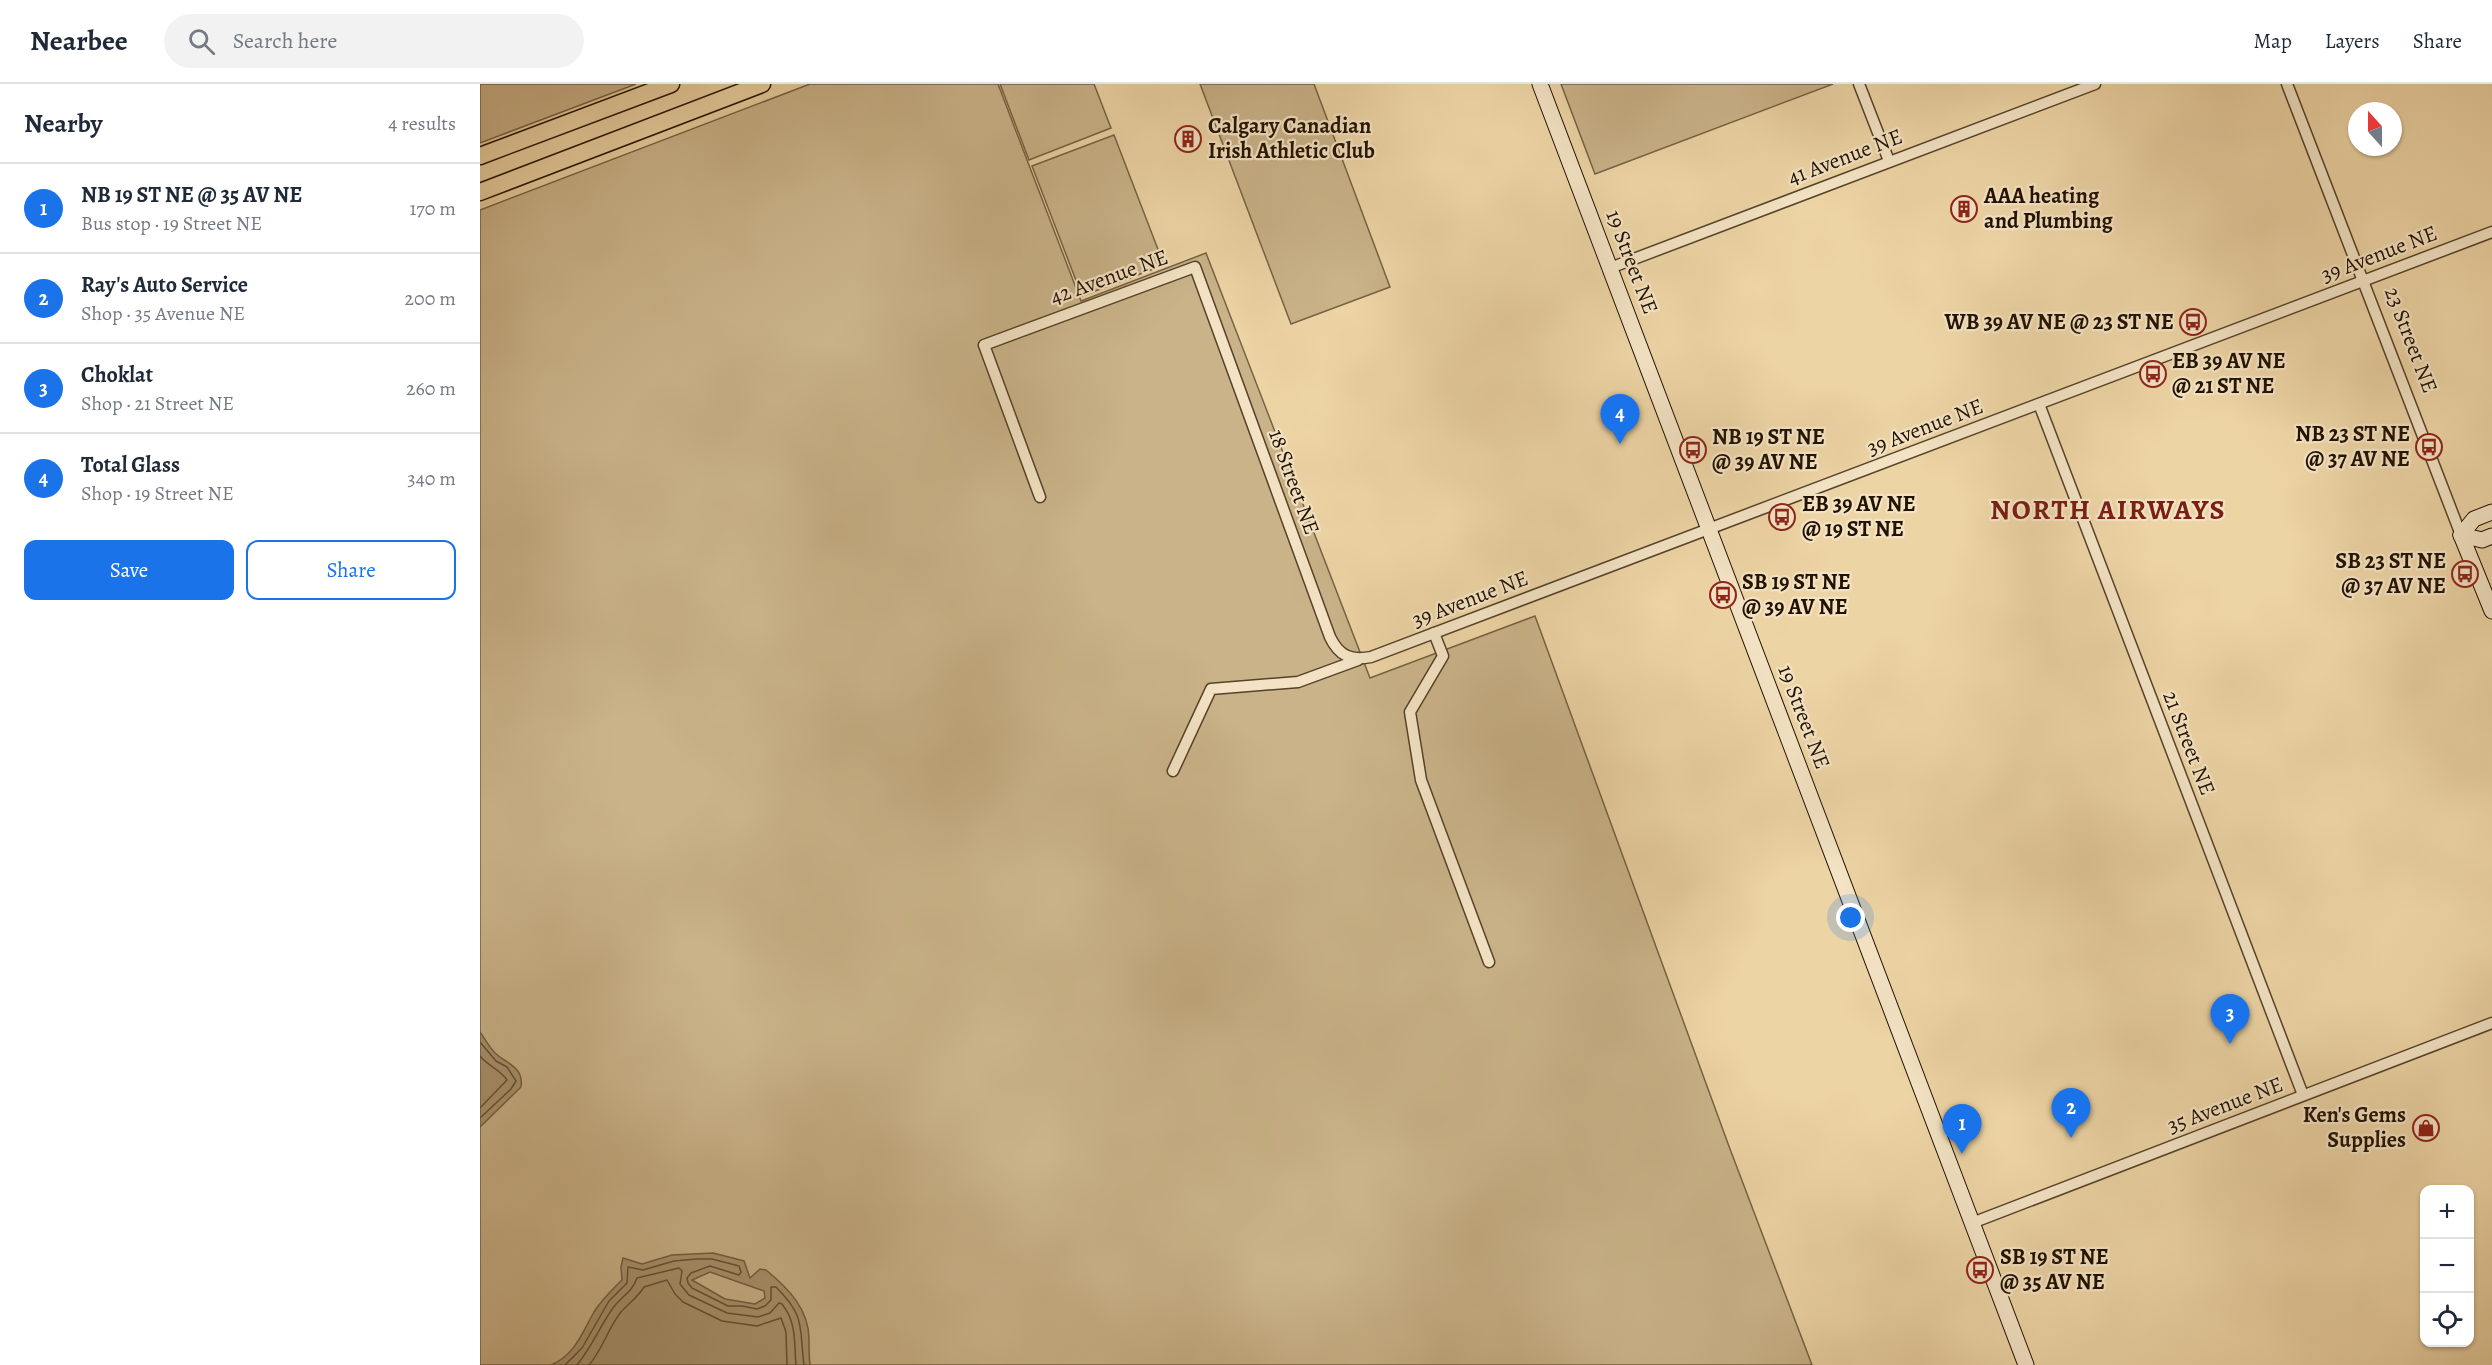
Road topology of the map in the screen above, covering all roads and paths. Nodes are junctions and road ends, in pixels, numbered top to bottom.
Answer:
1 (671, 84) edge
2 (762, 84) edge
3 (1540, 84) edge
4 (1859, 84) edge
5 (2095, 84) edge
6 (2287, 84) edge
7 (480, 156) edge
8 (1889, 161) junction
9 (480, 192) edge
10 (2492, 232) edge
11 (1610, 268) junction
12 (2365, 281) junction
13 (1204, 292) joint
14 (2039, 404) junction
15 (1040, 497) dead end
16 (2492, 512) edge
17 (1709, 529) junction
18 (2461, 535) junction
19 (2492, 536) edge
20 (2492, 611) edge
21 (1434, 633) junction
22 (1358, 660) junction
23 (1173, 771) dead end
24 (1489, 963) dead end
25 (2492, 1023) edge
26 (2303, 1095) junction
27 (1972, 1222) junction
28 (2026, 1365) edge

1 - 7 main road
2 - 9 main road
3 - 11 street, 19 Street NE
4 - 8 street
5 - 8 street, 41 Avenue NE
6 - 12 street, 23 Street NE
8 - 11 street, 41 Avenue NE
10 - 12 street, 39 Avenue NE
11 - 17 street, 19 Street NE
12 - 14 street, 39 Avenue NE
12 - 18 street, 23 Street NE
13 - 15 street, 42 Avenue NE
13 - 22 street, 18 Street NE
14 - 17 street, 39 Avenue NE
14 - 26 street, 21 Street NE
16 - 18 street
17 - 21 street, 39 Avenue NE
17 - 27 street, 19 Street NE
18 - 19 street
18 - 20 street, 23 Street NE
21 - 22 street, 39 Avenue NE
21 - 24 street
22 - 23 street
25 - 26 street, 35 Avenue NE
26 - 27 street, 35 Avenue NE
27 - 28 street, 19 Street NE

